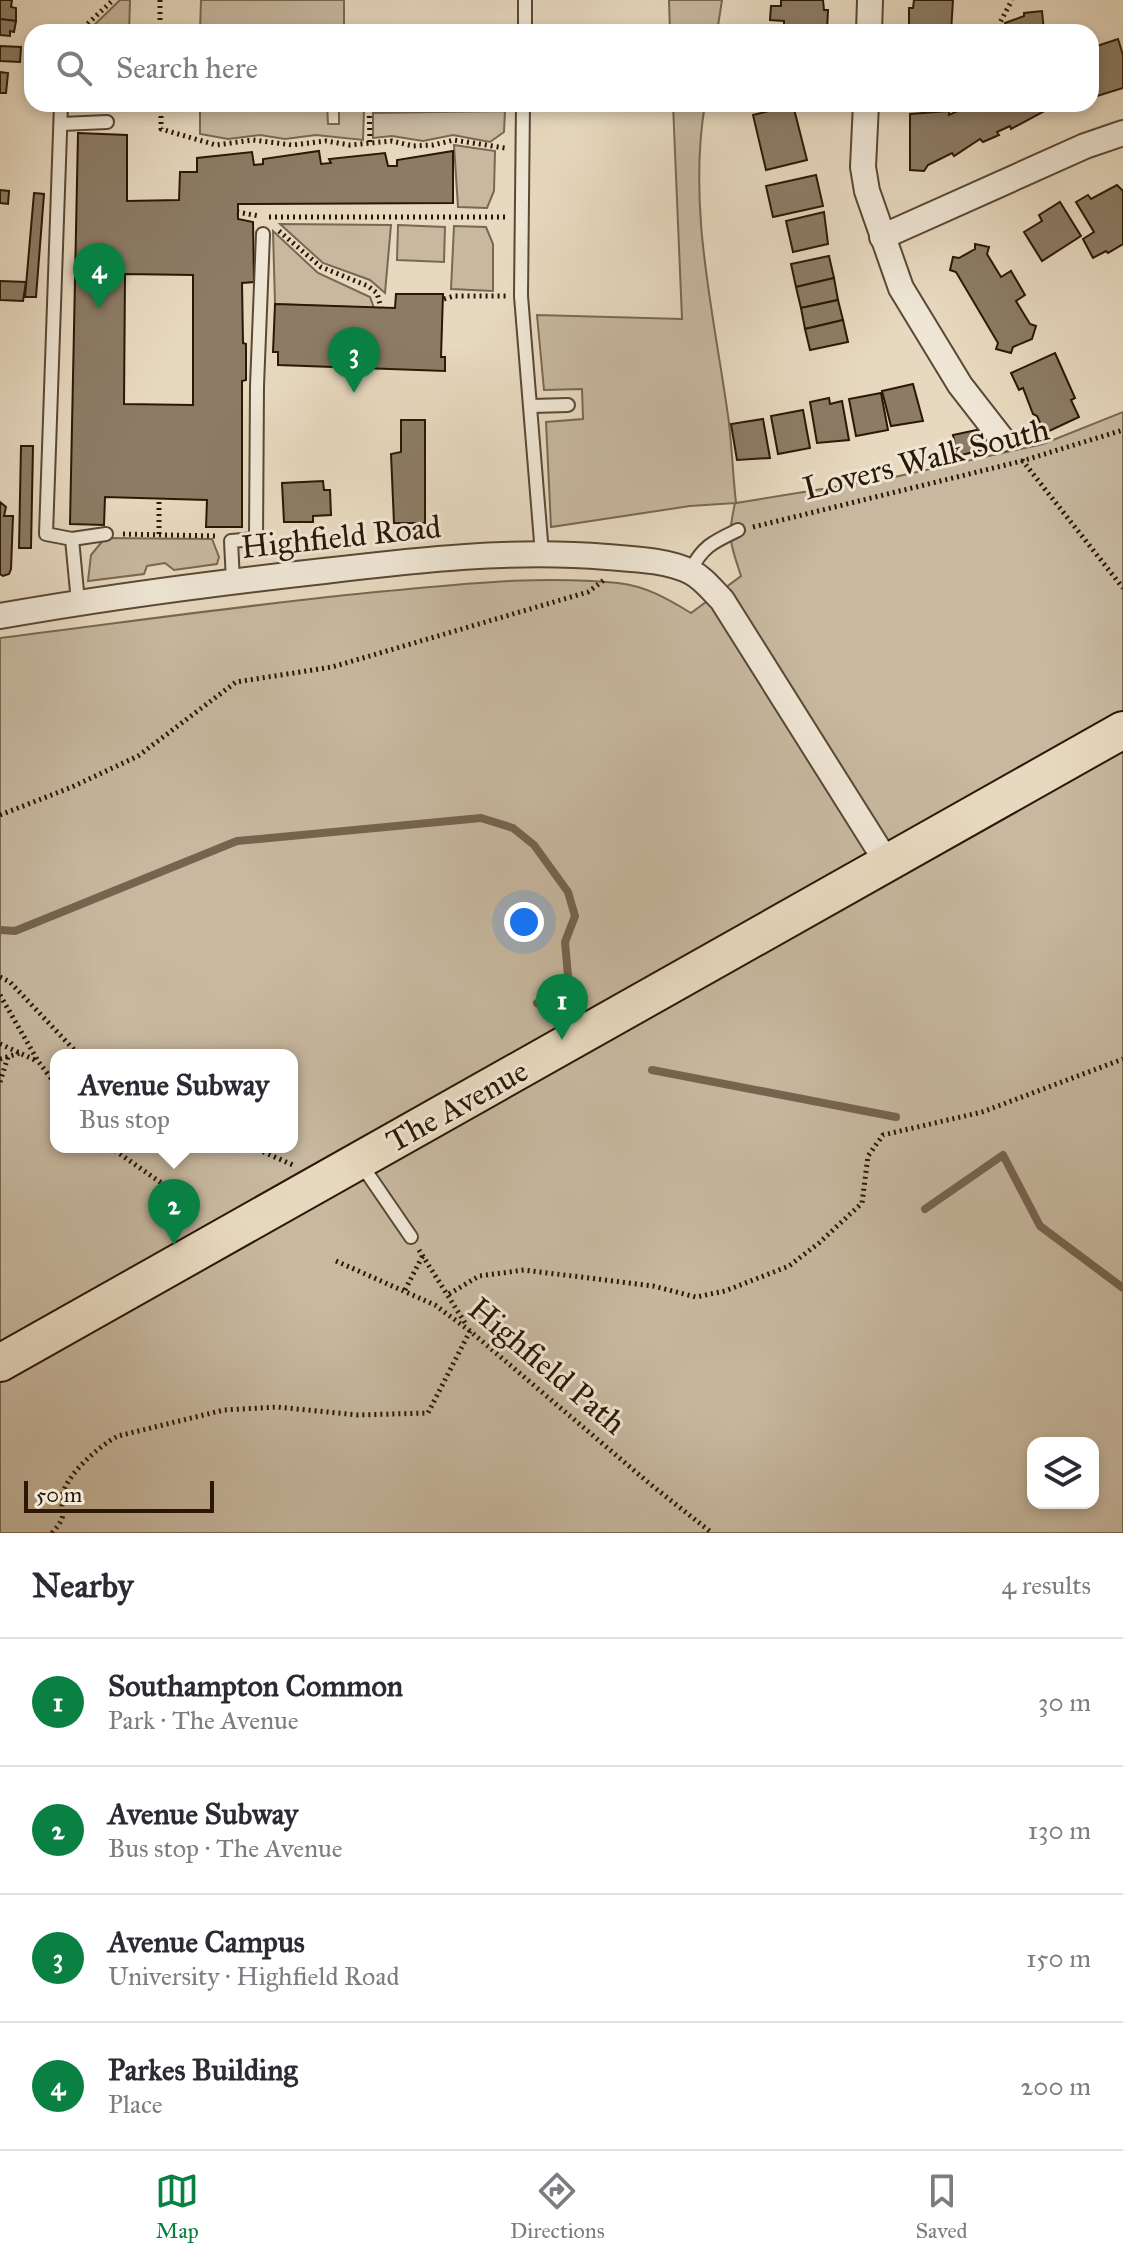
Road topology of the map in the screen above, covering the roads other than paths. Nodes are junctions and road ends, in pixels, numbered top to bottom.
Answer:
1 (525, 0) edge
2 (870, 0) edge
3 (525, 24) edge
4 (869, 24) edge
5 (61, 112) edge
6 (523, 112) edge
7 (866, 112) edge
8 (107, 122) dead end
9 (61, 124) junction
10 (1123, 133) edge
11 (263, 234) dead end
12 (882, 237) junction
13 (568, 405) dead end
14 (532, 406) junction
15 (1002, 439) dead end
16 (738, 530) road end
17 (106, 534) road end
18 (72, 539) junction
19 (542, 554) junction
20 (690, 571) junction
21 (233, 581) junction
22 (78, 602) junction
23 (0, 616) edge
24 (1123, 730) edge
25 (888, 864) junction
26 (359, 1161) junction
27 (411, 1237) road end
28 (0, 1363) edge

1 - 3 lane
2 - 4 street
5 - 9 lane
6 - 14 lane
7 - 12 street
8 - 9 lane
9 - 18 lane
10 - 12 street
11 - 21 lane
12 - 15 street
13 - 14 lane
14 - 19 lane
16 - 20 lane
17 - 18 lane
18 - 22 lane
19 - 20 street, Highfield Road
19 - 21 street, Highfield Road
20 - 25 street
21 - 22 street, Highfield Road
22 - 23 street, Highfield Road
24 - 25 main road, The Avenue
25 - 26 main road, The Avenue
26 - 27 lane
26 - 28 main road, The Avenue

